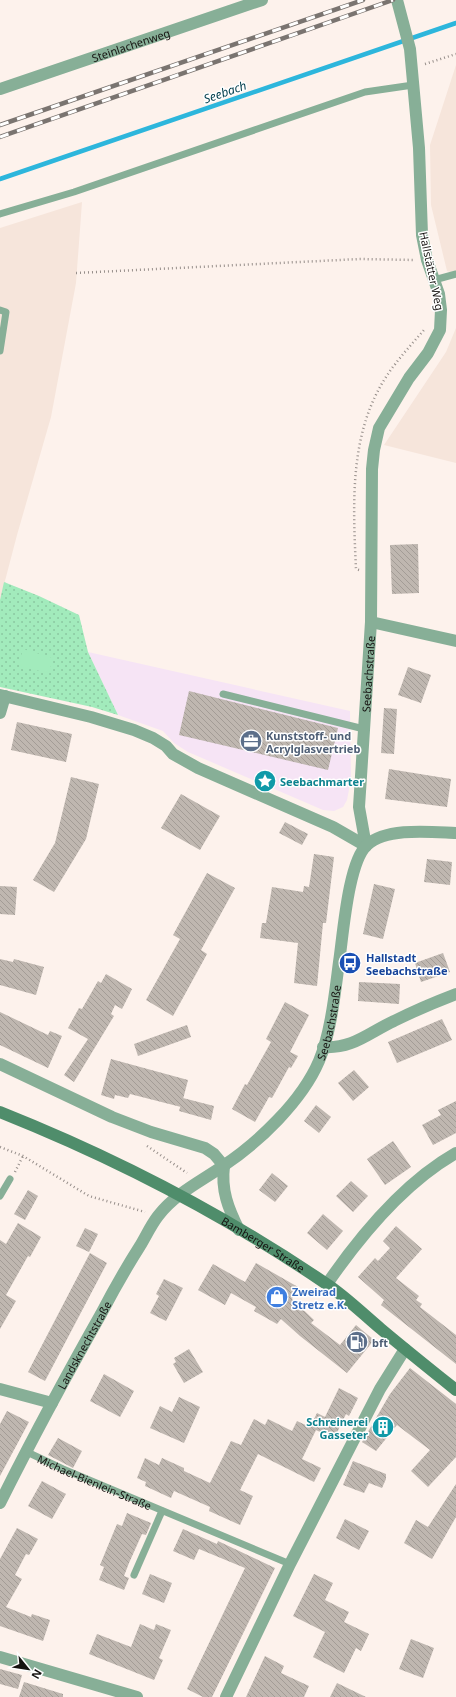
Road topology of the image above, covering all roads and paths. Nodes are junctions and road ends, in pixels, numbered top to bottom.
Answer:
1 (262, 0) edge
2 (397, 0) edge
3 (456, 54) edge
4 (426, 63) dead end
5 (413, 85) junction
6 (0, 89) edge
7 (0, 214) edge
8 (427, 260) junction
9 (76, 273) dead end
10 (456, 274) edge
11 (434, 280) junction
12 (0, 310) edge
13 (0, 351) edge
14 (371, 622) junction
15 (456, 641) edge
16 (223, 694) dead end
17 (2, 696) edge
18 (0, 713) edge
19 (364, 729) junction
20 (456, 833) edge
21 (366, 846) junction
22 (456, 994) edge
23 (323, 1047) junction
24 (0, 1064) edge
25 (0, 1112) edge
26 (142, 1142) dead end
27 (0, 1148) edge
28 (456, 1153) edge
29 (23, 1156) junction
30 (224, 1166) junction
31 (10, 1179) joint
32 (199, 1182) junction
33 (178, 1195) junction
34 (0, 1196) edge
35 (158, 1216) junction
36 (239, 1230) junction
37 (327, 1284) junction
38 (405, 1349) junction
39 (454, 1386) edge
40 (0, 1390) edge
41 (52, 1403) junction
42 (27, 1452) junction
43 (0, 1503) edge
44 (162, 1511) junction
45 (290, 1564) junction
46 (134, 1575) dead end
47 (0, 1657) edge
48 (137, 1697) edge
49 (226, 1697) edge

1 - 6 street, Steinlachenweg
2 - 5 street, Hallstätter Weg
3 - 4 path
5 - 7 lane
5 - 8 street, Hallstätter Weg
8 - 9 path
8 - 11 street, Hallstätter Weg
10 - 11 lane
11 - 14 street, Hallstätter Weg
12 - 13 lane
14 - 15 street
14 - 19 street, Seebachstraße
16 - 19 lane
17 - 18 street
17 - 21 street
19 - 21 street, Seebachstraße
20 - 21 street
21 - 23 street, Seebachstraße
22 - 23 street
23 - 30 street, Seebachstraße
24 - 30 street
25 - 33 main road, Bamberger Straße
26 - 32 path
27 - 29 path
28 - 37 street
29 - 31 path
29 - 35 path
30 - 32 street, Seebachstraße
30 - 36 street
31 - 34 lane
32 - 33 street, Seebachstraße
33 - 35 street, Landsknechtstraße
33 - 36 main road, Bamberger Straße
35 - 41 street, Landsknechtstraße
36 - 37 main road, Bamberger Straße
37 - 38 main road, Bamberger Straße
38 - 39 main road, Bamberger Straße
38 - 45 street
40 - 41 street
41 - 42 street, Landsknechtstraße
42 - 43 street, Landsknechtstraße
42 - 44 lane, Michael-Bienlein-Straße
44 - 45 lane, Michael-Bienlein-Straße
44 - 46 lane, Michael-Bienlein-Straße
45 - 49 street
47 - 48 street

